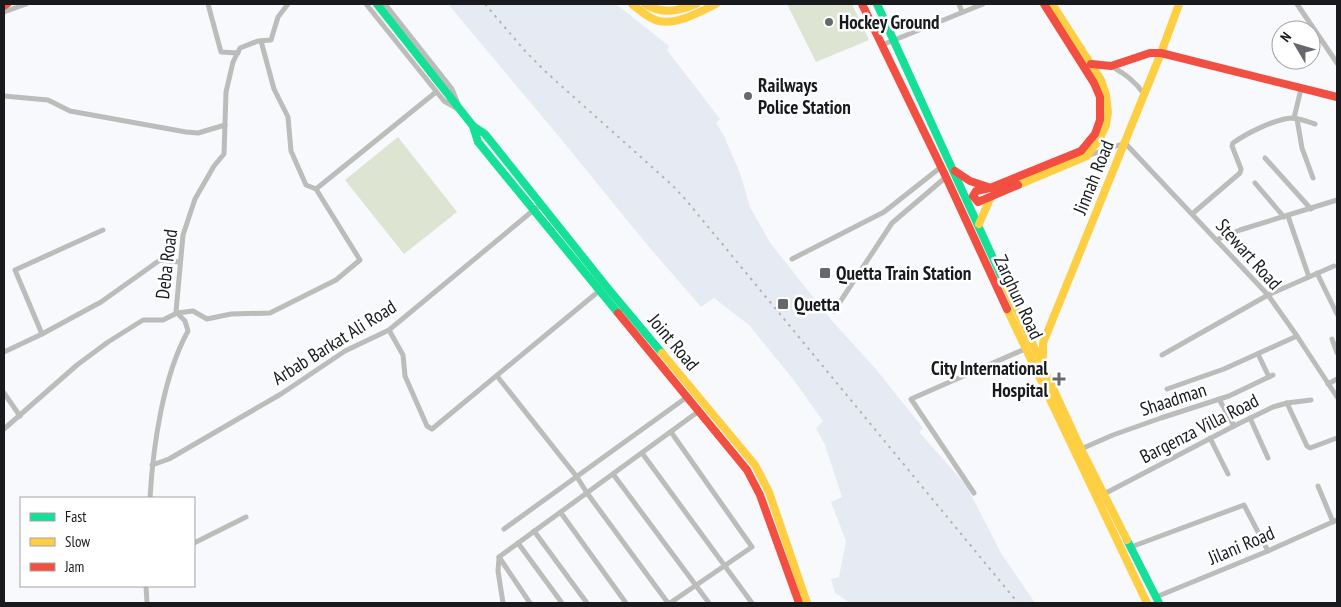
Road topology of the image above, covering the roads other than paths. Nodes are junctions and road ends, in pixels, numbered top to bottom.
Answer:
1 (7, 4) edge
2 (26, 4) edge
3 (208, 4) edge
4 (288, 4) edge
5 (366, 4) edge
6 (377, 4) edge
7 (385, 4) edge
8 (632, 4) edge
9 (645, 4) edge
10 (696, 4) edge
11 (716, 4) edge
12 (862, 4) edge
13 (877, 4) edge
14 (959, 4) edge
15 (983, 4) edge
16 (1044, 4) edge
17 (1052, 4) edge
18 (1180, 4) edge
19 (1297, 4) edge
20 (4, 6) edge
21 (4, 12) edge
22 (962, 12) junction
23 (893, 39) junction
24 (262, 40) junction
25 (882, 45) junction
26 (238, 53) junction
27 (1161, 53) junction
28 (1337, 63) edge
29 (1091, 64) junction
30 (1111, 66) junction
31 (1301, 89) junction
32 (436, 92) junction
33 (1144, 94) junction
34 (4, 96) edge
35 (1337, 97) edge
36 (461, 111) junction
37 (1296, 118) junction
38 (1315, 124) dead end
39 (225, 126) junction
40 (473, 126) junction
41 (1125, 143) junction
42 (1087, 156) junction
43 (1265, 158) dead end
44 (941, 167) junction
45 (955, 171) junction
46 (946, 177) junction
47 (1313, 178) dead end
48 (1255, 182) dead end
49 (990, 188) junction
50 (316, 189) junction
51 (991, 197) junction
52 (1337, 200) edge
53 (541, 204) junction
54 (1311, 209) junction
55 (533, 210) junction
56 (1192, 214) junction
57 (1286, 216) junction
58 (979, 224) junction
59 (103, 230) dead end
60 (1216, 240) junction
61 (792, 259) dead end
62 (179, 262) junction
63 (1334, 266) dead end
64 (1317, 273) junction
65 (1310, 277) junction
66 (599, 291) junction
67 (1268, 295) junction
68 (834, 311) dead end
69 (177, 313) junction
70 (1337, 314) edge
71 (389, 330) junction
72 (42, 334) junction
73 (1297, 336) junction
74 (1332, 339) dead end
75 (1025, 349) junction
76 (4, 352) edge
77 (1258, 354) junction
78 (1337, 354) edge
79 (1162, 355) dead end
80 (1043, 364) junction
81 (496, 376) junction
82 (1337, 379) edge
83 (1328, 384) junction
84 (1167, 389) dead end
85 (4, 393) edge
86 (1336, 395) edge
87 (687, 397) junction
88 (1219, 399) junction
89 (1311, 400) dead end
90 (1287, 403) junction
91 (699, 411) junction
92 (20, 416) junction
93 (1250, 418) junction
94 (1234, 426) junction
95 (4, 429) edge
96 (671, 432) junction
97 (1210, 438) junction
98 (1337, 438) edge
99 (1082, 449) junction
100 (642, 453) junction
101 (1268, 458) dead end
102 (152, 464) junction
103 (613, 474) junction
104 (1228, 474) dead end
105 (576, 477) junction
106 (1318, 486) dead end
107 (587, 493) junction
108 (974, 494) dead end
109 (1104, 494) junction
110 (150, 497) edge
111 (561, 513) junction
112 (246, 516) dead end
113 (1336, 521) edge
114 (504, 529) dead end
115 (534, 531) junction
116 (195, 542) edge
117 (518, 543) junction
118 (1130, 547) junction
119 (1268, 551) junction
120 (499, 557) junction
121 (724, 565) junction
122 (696, 585) junction
123 (146, 587) edge
124 (1157, 600) edge
125 (147, 603) edge
126 (503, 603) edge
127 (530, 603) edge
128 (562, 603) edge
129 (587, 603) edge
130 (626, 603) edge
131 (669, 603) edge
132 (710, 603) edge
133 (752, 603) edge
134 (799, 603) edge
135 (807, 603) edge
136 (1147, 603) edge

1 - 20 main road
2 - 21 street
3 - 26 street
4 - 24 street
5 - 32 street
6 - 36 main road, Joint Road
7 - 36 street
8 - 11 main road
9 - 10 main road
12 - 25 main road, Zarghun Road
13 - 23 main road, Zarghun Road
14 - 22 street
15 - 22 street
16 - 49 main road
17 - 29 main road
18 - 27 main road, Jinnah Road
19 - 28 street
22 - 23 street
23 - 25 street
23 - 45 main road, Zarghun Road
24 - 26 street
24 - 50 street
25 - 44 main road, Zarghun Road
26 - 39 street, Deba Road
27 - 30 main road
27 - 31 main road
27 - 33 main road, Jinnah Road
29 - 30 main road
29 - 42 main road
30 - 33 street
31 - 35 main road
31 - 37 street
32 - 36 street
32 - 50 street
33 - 41 main road, Jinnah Road
34 - 39 street
36 - 40 main road, Joint Road
37 - 38 street
37 - 47 street
37 - 56 street
39 - 62 street, Deba Road
40 - 53 main road, Joint Road
40 - 55 main road, Joint Road
41 - 42 street
41 - 56 street, Stewart Road
41 - 80 main road, Jinnah Road
42 - 51 main road
43 - 54 street
44 - 46 main road, Zarghun Road
44 - 61 street
45 - 49 main road
45 - 58 main road, Zarghun Road
46 - 68 street
46 - 75 main road, Zarghun Road
48 - 57 street
49 - 51 main road
50 - 69 street
51 - 58 main road
52 - 54 street
53 - 55 street, Arbab Barkat Ali Road
53 - 135 main road, Joint Road
54 - 57 street
55 - 66 main road, Joint Road
55 - 71 street, Arbab Barkat Ali Road
56 - 60 street, Stewart Road
57 - 60 street
57 - 65 street
58 - 80 main road, Zarghun Road
59 - 72 street
60 - 67 street, Stewart Road
62 - 69 street, Deba Road
62 - 72 street
63 - 64 street
64 - 65 street
64 - 70 street
65 - 67 street
66 - 81 street
66 - 87 main road, Joint Road
67 - 73 street, Stewart Road
67 - 79 street
69 - 92 street
69 - 102 street, Deba Road
71 - 81 street
71 - 102 street, Arbab Barkat Ali Road
72 - 76 street
73 - 77 street
73 - 83 street, Stewart Road
74 - 78 street
75 - 108 street
75 - 136 main road, Zarghun Road
77 - 84 street
77 - 88 street, Shaadman
80 - 99 main road, Zarghun Road
81 - 105 street
82 - 83 street
83 - 86 street, Stewart Road
85 - 92 street
87 - 91 main road, Joint Road
87 - 105 street
88 - 94 street
88 - 99 street, Shaadman
89 - 90 street, Bargenza Villa Road
90 - 93 street, Bargenza Villa Road
90 - 98 street
91 - 96 street
91 - 134 main road, Joint Road
92 - 95 street
93 - 94 street, Bargenza Villa Road
93 - 101 street
94 - 97 street, Bargenza Villa Road
96 - 100 street
96 - 121 street
97 - 104 street
97 - 109 street, Bargenza Villa Road
99 - 109 main road, Zarghun Road
100 - 103 street
100 - 121 street
102 - 110 street, Deba Road
103 - 107 street
103 - 122 street
105 - 107 street
105 - 114 street
106 - 113 street
107 - 111 street
107 - 131 street
109 - 118 main road, Zarghun Road
111 - 115 street
111 - 130 street
112 - 116 street
113 - 119 street, Jilani Road
115 - 117 street
115 - 129 street
117 - 120 street
117 - 128 street
118 - 119 street
118 - 124 main road, Zarghun Road
119 - 124 street, Jilani Road
120 - 126 street
120 - 127 street
121 - 122 street
121 - 133 street
122 - 131 street
122 - 132 street
123 - 125 street

